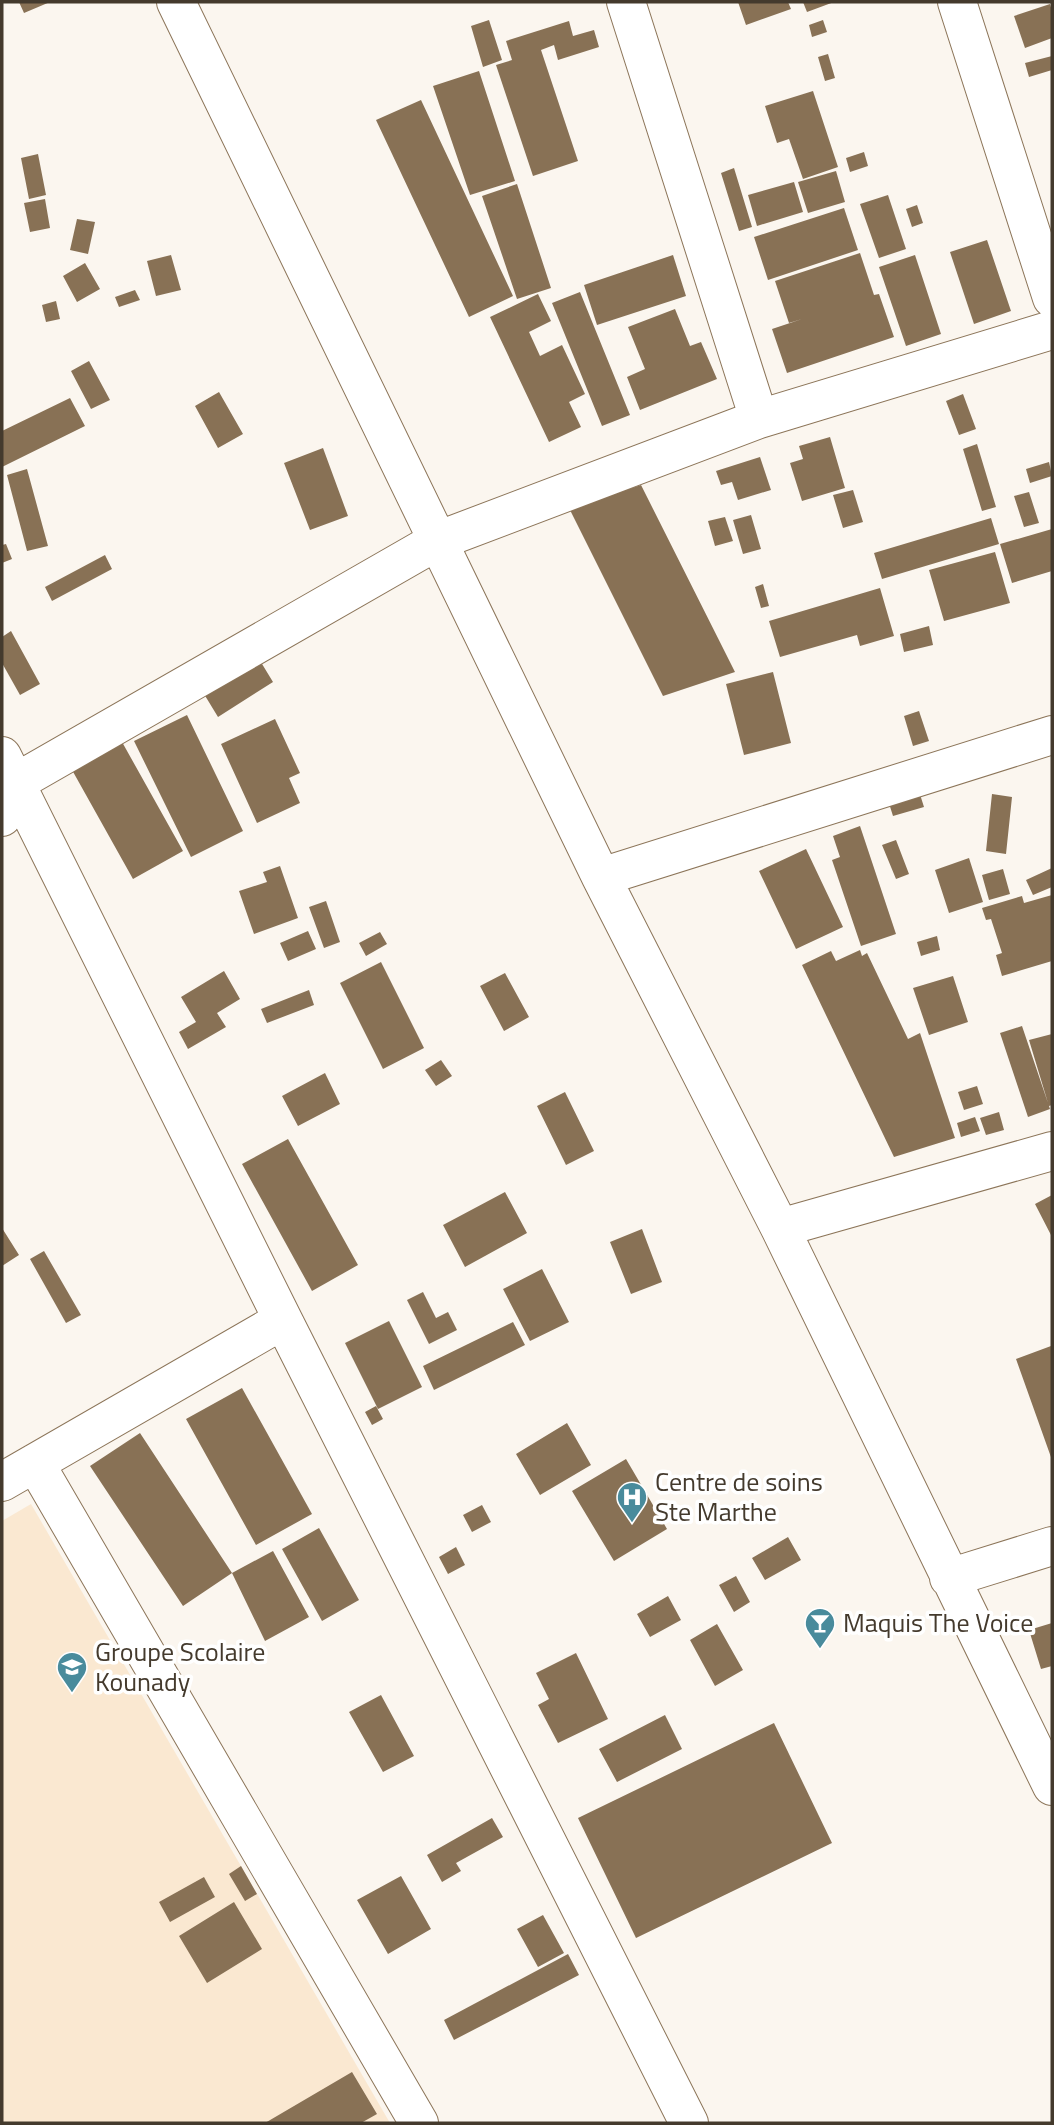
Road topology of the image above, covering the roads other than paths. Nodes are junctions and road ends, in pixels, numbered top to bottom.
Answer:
1 (176, 2) edge
2 (626, 2) edge
3 (957, 2) edge
4 (1052, 298) edge
5 (1052, 330) edge
6 (759, 419) junction
7 (437, 541) junction
8 (1052, 735) edge
9 (6, 785) edge
10 (601, 877) junction
11 (1052, 1151) edge
12 (780, 1228) junction
13 (283, 1320) junction
14 (35, 1463) junction
15 (2, 1482) edge
16 (1052, 1546) edge
17 (949, 1578) junction
18 (1052, 1786) edge
19 (419, 2123) edge
20 (690, 2123) edge

1 - 7 street
2 - 6 street
3 - 4 street
5 - 6 street
6 - 7 street
7 - 9 street
7 - 10 street
8 - 10 street
9 - 13 street
10 - 12 street
11 - 12 street
12 - 17 street
13 - 14 street
13 - 20 street
14 - 15 street
14 - 19 street
16 - 17 street
17 - 18 street

